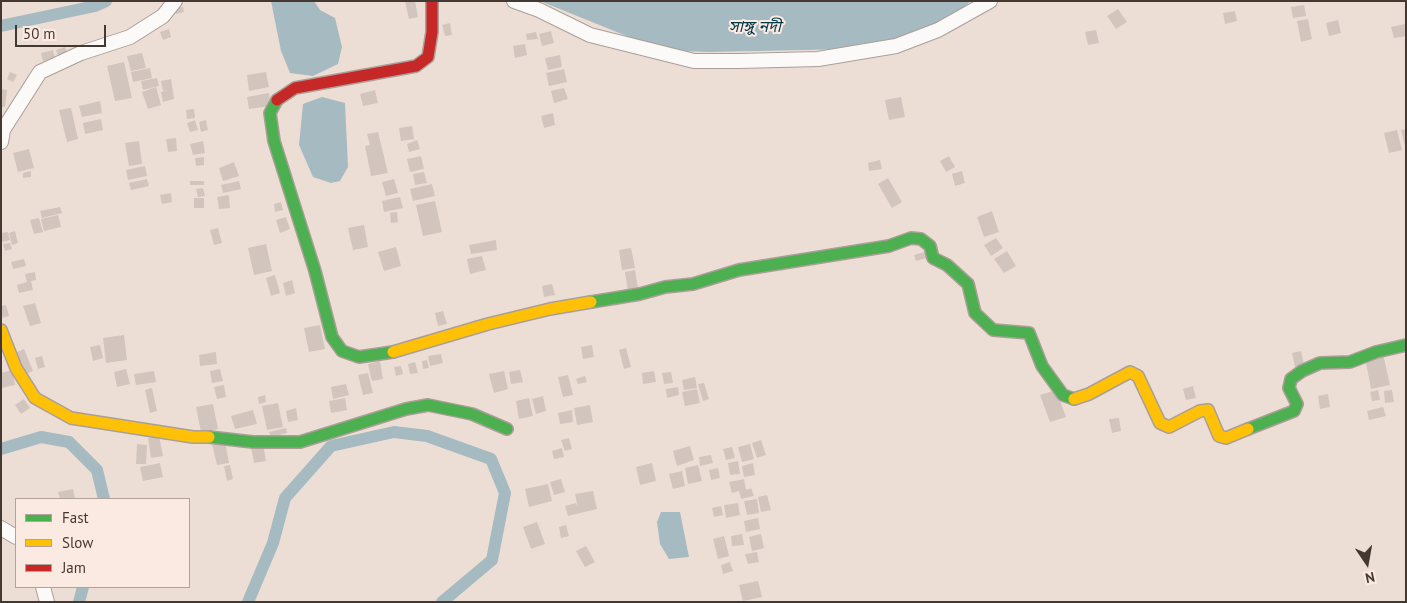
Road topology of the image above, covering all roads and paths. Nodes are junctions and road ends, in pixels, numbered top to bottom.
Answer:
1 (175, 1) edge
2 (432, 1) edge
3 (514, 1) edge
4 (990, 1) edge
5 (1, 142) edge
6 (1, 330) edge
7 (1406, 345) edge
8 (507, 429) dead end
9 (1, 528) edge
10 (15, 536) edge
11 (43, 588) edge
12 (46, 602) edge

1 - 5 street
2 - 7 street
3 - 4 street
6 - 8 street
9 - 10 street
11 - 12 street

